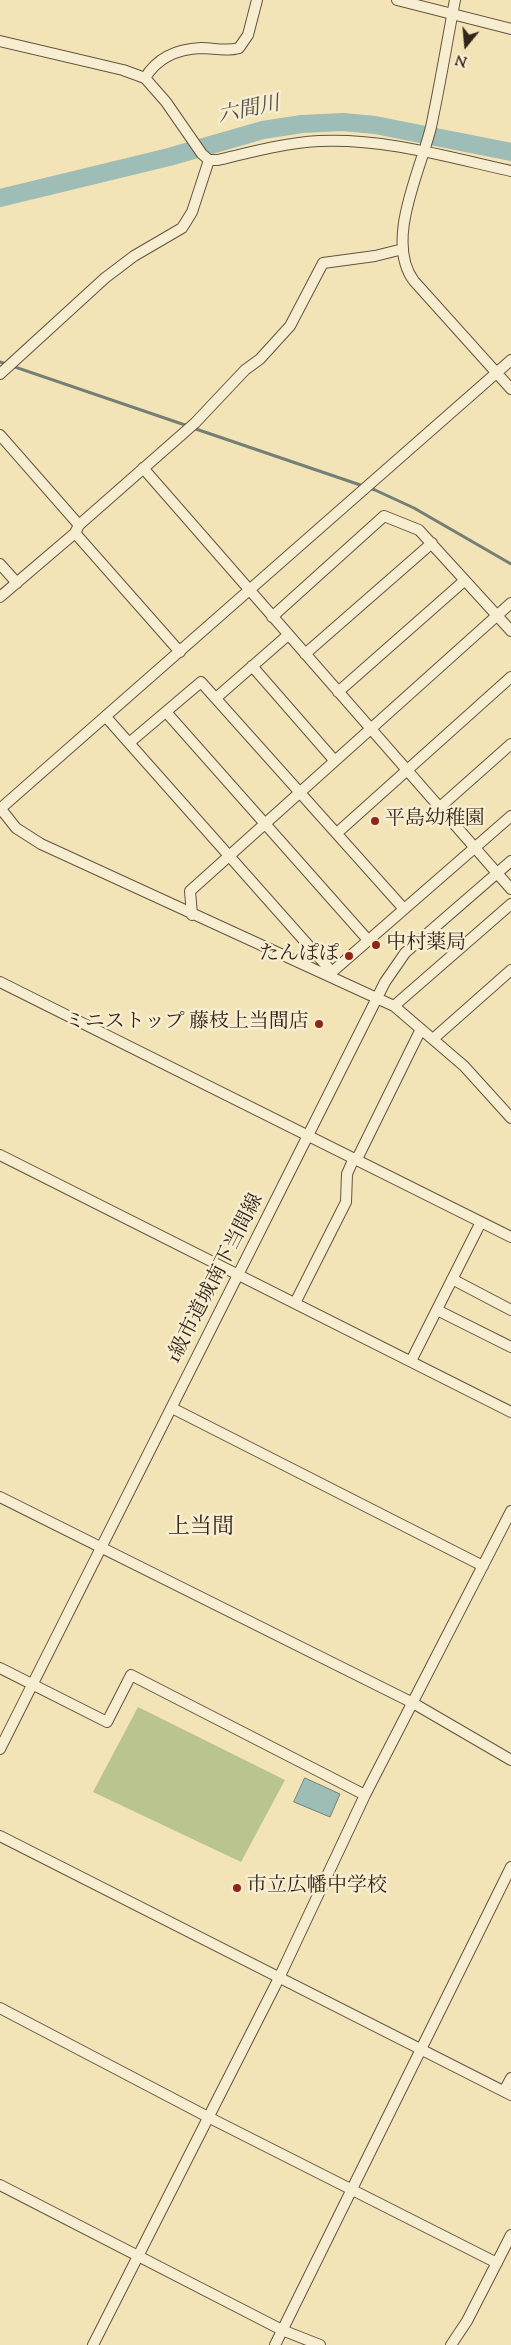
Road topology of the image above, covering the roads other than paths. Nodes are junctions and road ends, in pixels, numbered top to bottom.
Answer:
1 (257, 0) edge
2 (397, 0) edge
3 (455, 0) edge
4 (452, 14) junction
5 (511, 29) edge
6 (0, 41) edge
7 (145, 78) junction
8 (425, 149) junction
9 (205, 157) junction
10 (511, 171) edge
11 (403, 249) junction
12 (511, 360) edge
13 (497, 373) junction
14 (1, 374) edge
15 (511, 388) edge
16 (0, 435) edge
17 (143, 468) junction
18 (77, 529) junction
19 (432, 544) junction
20 (0, 564) edge
21 (464, 581) junction
22 (17, 583) junction
23 (250, 592) junction
24 (0, 597) edge
25 (511, 603) edge
26 (497, 615) junction
27 (272, 617) junction
28 (511, 632) edge
29 (288, 635) junction
30 (180, 652) junction
31 (305, 654) junction
32 (252, 666) junction
33 (511, 677) edge
34 (338, 692) junction
35 (216, 698) junction
36 (166, 712) junction
37 (106, 716) junction
38 (370, 728) junction
39 (130, 743) junction
40 (511, 744) edge
41 (334, 760) junction
42 (407, 770) junction
43 (299, 791) junction
44 (440, 807) junction
45 (0, 809) edge
46 (511, 816) edge
47 (263, 823) junction
48 (336, 833) junction
49 (475, 848) junction
50 (228, 855) junction
51 (511, 860) edge
52 (497, 873) junction
53 (511, 889) edge
54 (511, 904) edge
55 (404, 909) junction
56 (192, 915) junction
57 (368, 940) junction
58 (511, 970) edge
59 (331, 974) junction
60 (0, 982) edge
61 (376, 998) junction
62 (394, 1006) junction
63 (421, 1030) junction
64 (433, 1039) junction
65 (511, 1118) edge
66 (308, 1135) junction
67 (0, 1155) edge
68 (355, 1158) junction
69 (481, 1222) junction
70 (511, 1237) edge
71 (238, 1274) junction
72 (452, 1279) junction
73 (295, 1303) junction
74 (437, 1310) junction
75 (511, 1310) edge
76 (511, 1347) edge
77 (411, 1361) junction
78 (172, 1408) junction
79 (511, 1412) edge
80 (0, 1497) edge
81 (511, 1511) edge
82 (102, 1547) junction
83 (483, 1566) junction
84 (0, 1668) edge
85 (33, 1685) junction
86 (413, 1703) junction
87 (0, 1749) edge
88 (511, 1760) edge
89 (365, 1795) junction
90 (0, 1836) edge
91 (511, 1867) edge
92 (279, 1978) junction
93 (0, 2008) edge
94 (420, 2050) junction
95 (511, 2078) edge
96 (507, 2093) edge
97 (208, 2117) junction
98 (0, 2185) edge
99 (353, 2189) junction
100 (511, 2235) edge
101 (137, 2256) junction
102 (497, 2263) junction
103 (282, 2330) junction
104 (93, 2345) edge
105 (274, 2345) edge
106 (320, 2345) edge
107 (451, 2345) edge

1 - 7 street
2 - 4 street
3 - 4 street
4 - 5 street
4 - 8 street
6 - 7 street
7 - 9 street
8 - 9 street
8 - 10 street
8 - 11 street
9 - 14 street
11 - 13 street
11 - 17 street
12 - 13 street
13 - 15 street
13 - 23 street
16 - 18 street
17 - 18 street
17 - 23 street
18 - 22 street
18 - 30 street
19 - 21 street
19 - 27 street
19 - 31 street
20 - 22 street
21 - 26 street
21 - 34 street
22 - 24 street
23 - 27 street
23 - 30 street
25 - 26 street
26 - 28 street
26 - 38 street
27 - 29 street
29 - 31 street
29 - 32 street
30 - 37 street
31 - 34 street
32 - 35 street
32 - 41 street
33 - 42 street
34 - 38 street
35 - 36 street
35 - 43 street
36 - 39 street
36 - 47 street
37 - 39 street
37 - 45 street
38 - 41 street
38 - 42 street
39 - 50 street
40 - 44 street
41 - 43 street
42 - 44 street
42 - 48 street
43 - 47 street
43 - 48 street
44 - 49 street
45 - 56 street
46 - 49 street
47 - 50 street
47 - 57 street
48 - 55 street
49 - 52 street
49 - 55 street
50 - 56 street
50 - 59 street
51 - 52 street, 1級市道城南下当間線
52 - 53 street
52 - 61 street, 1級市道城南下当間線
54 - 62 street
55 - 57 street
56 - 59 street
57 - 59 street
58 - 64 street
59 - 61 street
60 - 66 street
61 - 62 street
61 - 66 street, 1級市道城南下当間線
62 - 63 street
63 - 64 street
63 - 68 street
64 - 65 street
66 - 68 street
66 - 71 street, 1級市道城南下当間線
67 - 71 street
68 - 69 street
68 - 73 street
69 - 70 street
69 - 72 street
71 - 73 street
71 - 78 street, 1級市道城南下当間線
72 - 74 street
72 - 75 street
73 - 77 street
74 - 76 street
74 - 77 street
77 - 79 street
78 - 82 street, 1級市道城南下当間線
78 - 83 street
80 - 82 street
81 - 83 street
82 - 85 street, 1級市道城南下当間線
82 - 86 street
83 - 86 street
84 - 85 street
85 - 87 street, 1級市道城南下当間線
85 - 89 street
86 - 88 street
86 - 89 street
89 - 92 street
90 - 92 street
91 - 94 street
92 - 94 street
92 - 97 street
93 - 97 street
94 - 96 street
94 - 99 street
95 - 96 street
97 - 99 street
97 - 101 street
98 - 101 street
99 - 102 street
99 - 103 street
100 - 102 street
101 - 103 street
101 - 104 street
102 - 107 street
103 - 105 street
103 - 106 street

